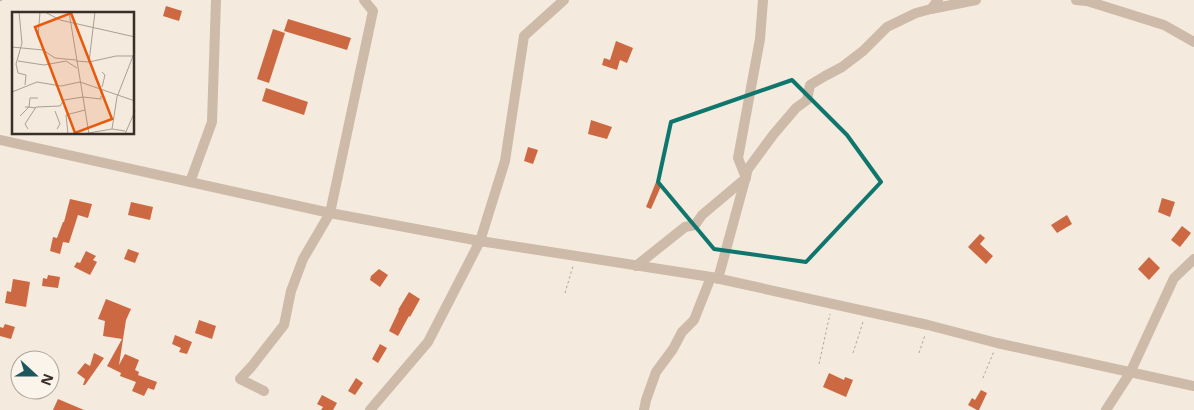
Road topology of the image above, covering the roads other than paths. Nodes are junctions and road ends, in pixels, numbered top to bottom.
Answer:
1 (216, 0) edge
2 (364, 0) edge
3 (564, 0) edge
4 (763, 0) edge
5 (938, 0) edge
6 (976, 0) edge
7 (1076, 0) edge
8 (931, 9) junction
9 (1194, 42) edge
10 (0, 140) edge
11 (746, 178) junction
12 (190, 182) junction
13 (330, 213) junction
14 (480, 241) junction
15 (1194, 259) edge
16 (636, 266) junction
17 (714, 278) junction
18 (1130, 373) junction
19 (1194, 386) edge
20 (264, 391) dead end
21 (645, 405) edge
22 (370, 410) edge
23 (653, 410) edge
24 (1106, 410) edge

1 - 12 street
2 - 13 street
3 - 14 street
4 - 11 street
5 - 8 street
6 - 8 street
7 - 9 street
8 - 11 street
10 - 12 street
11 - 16 street
11 - 17 street
12 - 13 street
13 - 14 street
13 - 20 street
14 - 16 street
14 - 22 street
15 - 18 street
16 - 17 street
17 - 18 street
17 - 21 street
18 - 19 street
18 - 24 street
21 - 23 street

